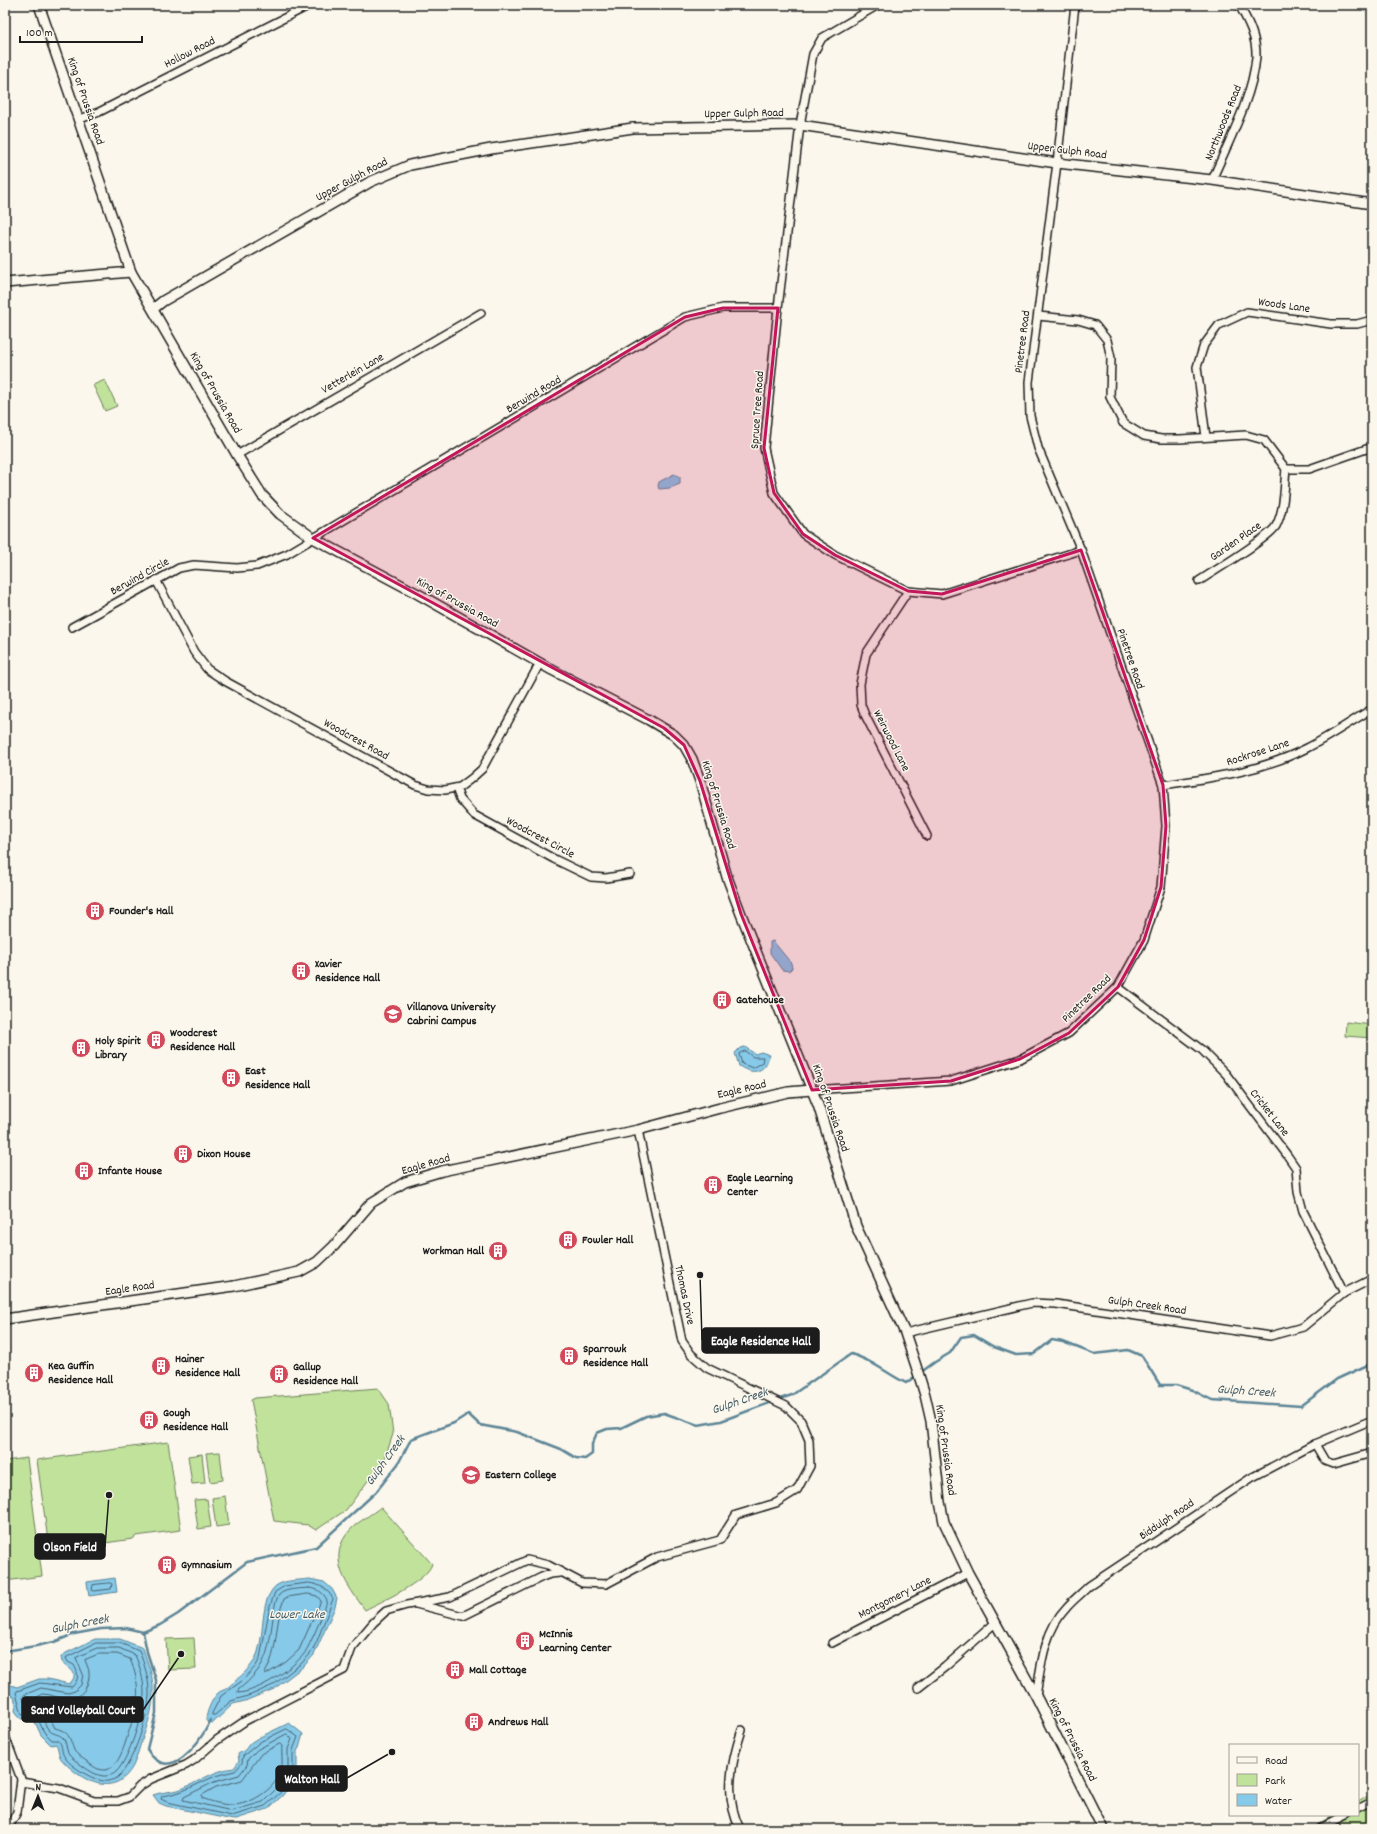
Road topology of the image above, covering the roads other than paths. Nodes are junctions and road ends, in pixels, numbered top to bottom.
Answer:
1 (39, 5) edge
2 (310, 5) edge
3 (878, 5) edge
4 (1075, 5) edge
5 (1239, 5) edge
6 (80, 119) junction
7 (800, 124) junction
8 (1058, 162) junction
9 (1212, 180) junction
10 (1372, 204) edge
11 (131, 272) junction
12 (5, 283) edge
13 (778, 308) junction
14 (152, 309) junction
15 (481, 313) dead end
16 (1038, 316) junction
17 (1372, 320) edge
18 (1206, 437) junction
19 (1372, 447) edge
20 (237, 455) junction
21 (1286, 469) junction
22 (313, 538) junction
23 (1080, 550) junction
24 (156, 580) junction
25 (1199, 581) dead end
26 (908, 591) junction
27 (72, 627) dead end
28 (540, 663) junction
29 (1372, 708) edge
30 (1163, 785) junction
31 (456, 788) junction
32 (927, 836) dead end
33 (630, 874) dead end
34 (1118, 987) junction
35 (812, 1090) junction
36 (638, 1130) junction
37 (1372, 1279) edge
38 (1344, 1293) junction
39 (5, 1319) edge
40 (905, 1333) junction
41 (1372, 1420) edge
42 (1315, 1444) junction
43 (1372, 1453) edge
44 (561, 1573) junction
45 (968, 1573) junction
46 (414, 1604) junction
47 (995, 1623) junction
48 (832, 1643) dead end
49 (918, 1688) dead end
50 (1036, 1696) junction
51 (742, 1730) dead end
52 (5, 1736) edge
53 (21, 1782) junction
54 (1372, 1802) edge
55 (1359, 1808) edge
56 (1345, 1816) edge
57 (8, 1829) edge
58 (740, 1829) edge
59 (1103, 1829) edge
60 (1320, 1829) edge

1 - 6 street, King of Prussia Road
2 - 6 street, Hollow Road
3 - 7 street
4 - 8 street, Pinetree Road
5 - 9 street, Northwoods Road
6 - 11 street, King of Prussia Road
7 - 8 street, Upper Gulph Road
7 - 13 street, Spruce Tree Road
7 - 14 street, Upper Gulph Road
8 - 9 street, Upper Gulph Road
8 - 16 street, Pinetree Road
9 - 10 street, Upper Gulph Road
11 - 12 street
11 - 14 street, King of Prussia Road
13 - 22 street, Berwind Road
13 - 26 street, Spruce Tree Road
14 - 20 street, King of Prussia Road
15 - 20 street, Vetterlein Lane
16 - 18 street
16 - 23 street, Pinetree Road
17 - 18 street, Woods Lane
18 - 21 street
19 - 21 street
20 - 22 street, King of Prussia Road
21 - 25 street, Garden Place
22 - 24 street, Berwind Circle
22 - 28 street, King of Prussia Road
23 - 26 street, Spruce Tree Road
23 - 30 street, Pinetree Road
24 - 27 street, Berwind Circle
24 - 31 street, Woodcrest Road
26 - 32 street, Weirwood Lane
28 - 31 street, Woodcrest Road
28 - 35 street, King of Prussia Road
29 - 30 street, Rockrose Lane
30 - 34 street, Pinetree Road
31 - 33 street, Woodcrest Circle
34 - 35 street, Pinetree Road
34 - 38 street, Cricket Lane
35 - 36 street, Eagle Road
35 - 40 street, King of Prussia Road
36 - 39 street, Eagle Road
36 - 44 street, Thomas Drive
37 - 38 street, Gulph Creek Road
38 - 40 street, Gulph Creek Road
40 - 45 street, King of Prussia Road
41 - 42 street, Biddulph Road
42 - 43 street
42 - 50 street, Biddulph Road
44 - 46 street
44 - 46 street, Thomas Drive
45 - 47 street, King of Prussia Road
45 - 48 street, Montgomery Lane
46 - 53 street, Thomas Drive
47 - 49 street
47 - 50 street, King of Prussia Road
50 - 59 street, King of Prussia Road
51 - 58 street
52 - 53 street
53 - 57 street
54 - 55 street
56 - 60 street

